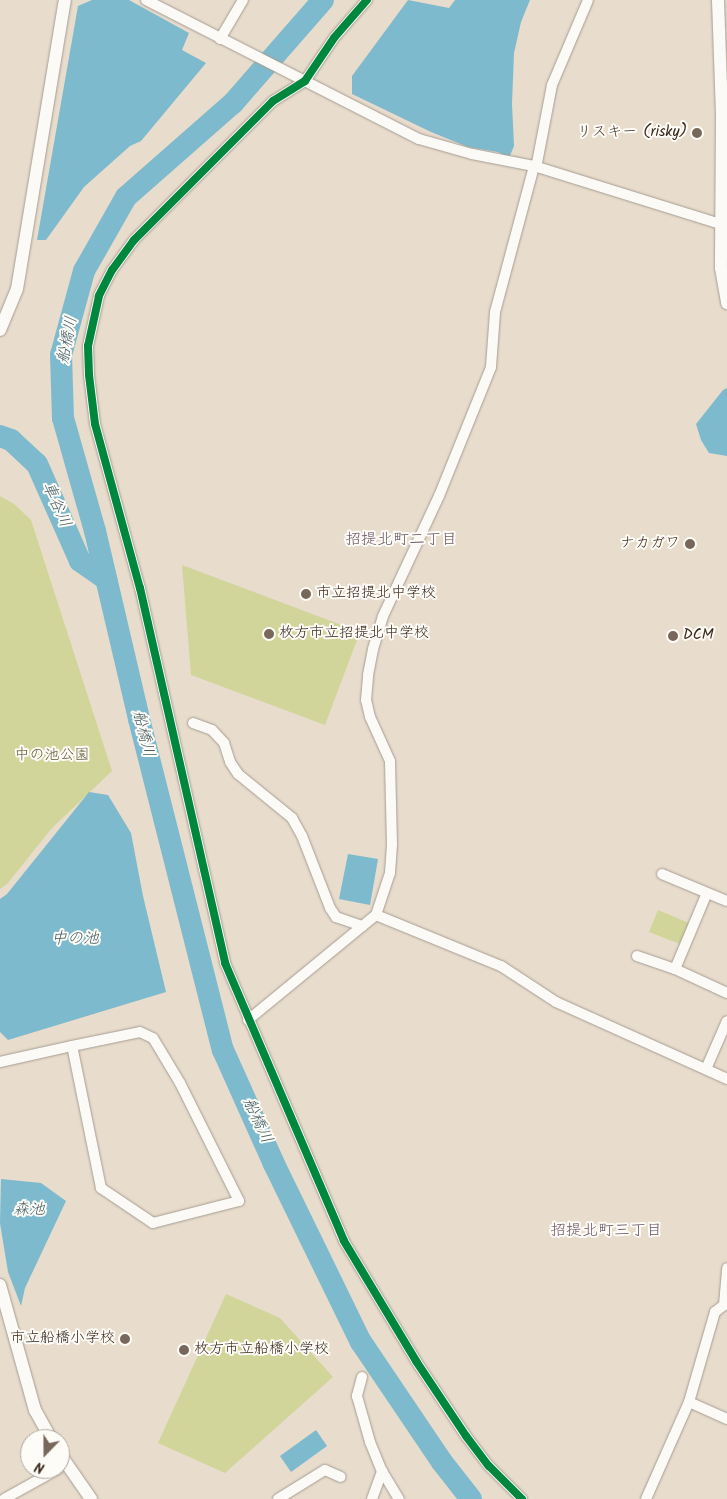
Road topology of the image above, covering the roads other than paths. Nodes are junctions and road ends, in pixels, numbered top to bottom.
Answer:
1 (65, 0) edge
2 (146, 0) edge
3 (243, 0) edge
4 (367, 0) edge
5 (588, 0) edge
6 (718, 0) edge
7 (220, 39) junction
8 (305, 81) junction
9 (534, 166) junction
10 (724, 225) edge
11 (727, 303) edge
12 (0, 330) edge
13 (193, 723) dead end
14 (662, 874) dead end
15 (707, 893) junction
16 (727, 901) edge
17 (376, 915) junction
18 (362, 926) junction
19 (636, 956) dead end
20 (675, 969) junction
21 (727, 993) edge
22 (248, 1020) junction
23 (727, 1021) edge
24 (72, 1046) junction
25 (0, 1062) edge
26 (706, 1069) junction
27 (727, 1079) edge
28 (727, 1268) edge
29 (1, 1294) edge
30 (726, 1306) edge
31 (362, 1377) dead end
32 (688, 1402) junction
33 (727, 1419) edge
34 (45, 1429) edge
35 (382, 1471) junction
36 (70, 1474) edge
37 (341, 1477) dead end
38 (37, 1479) edge
39 (4, 1499) edge
40 (91, 1499) edge
41 (280, 1499) edge
42 (372, 1499) edge
43 (399, 1499) edge
44 (522, 1499) edge
45 (646, 1499) edge

1 - 12 street
2 - 7 street
3 - 7 street
4 - 8 street
5 - 9 street
6 - 10 street
7 - 8 street
8 - 9 street
8 - 22 street
9 - 10 street
9 - 17 street
10 - 11 street
13 - 18 street
14 - 15 street
15 - 16 street
15 - 20 street
17 - 18 street
17 - 26 street
18 - 22 street
19 - 20 street
20 - 21 street
22 - 44 street
23 - 26 street
24 - 24 street
24 - 25 street
26 - 27 street
28 - 30 street
29 - 34 street
30 - 32 street
31 - 35 street
32 - 33 street
32 - 45 street
35 - 42 street
35 - 43 street
36 - 40 street
37 - 41 street
38 - 39 street

